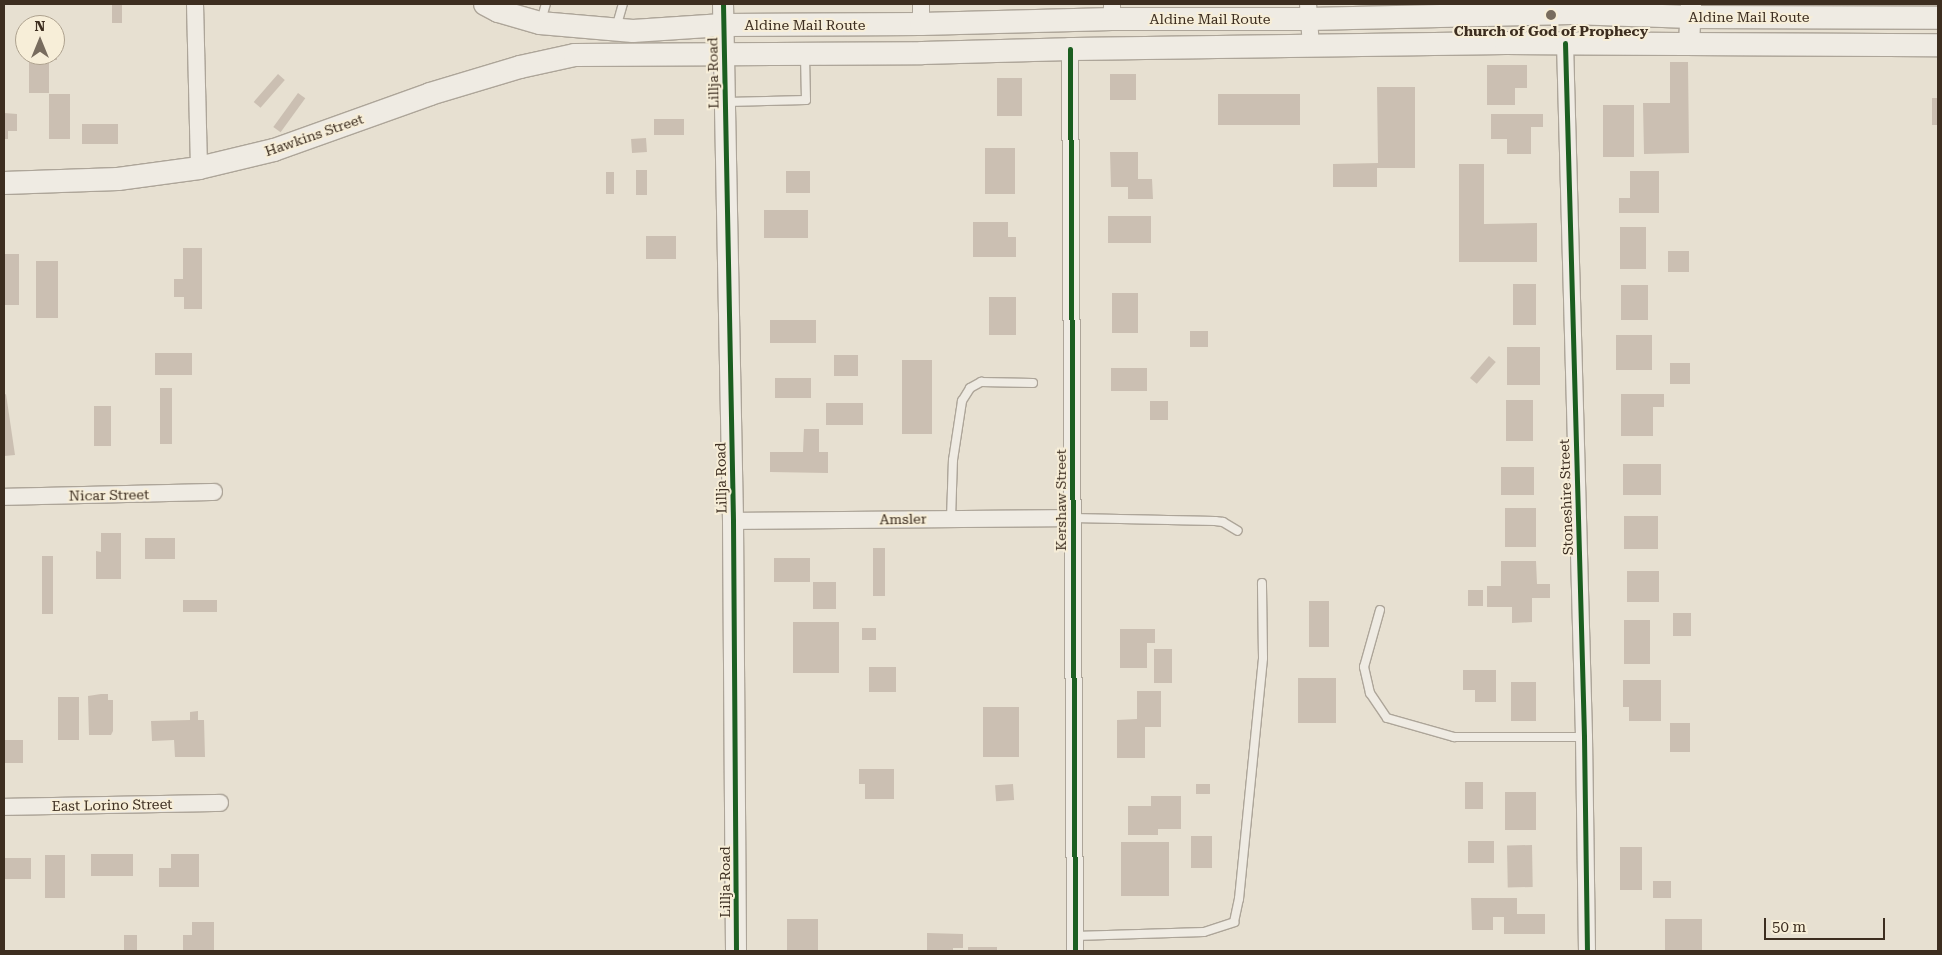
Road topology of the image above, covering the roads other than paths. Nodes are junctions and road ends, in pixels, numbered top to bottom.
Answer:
1 (196, 4) edge
2 (485, 4) edge
3 (622, 4) edge
4 (1505, 10) edge
5 (1691, 10) edge
6 (1112, 11) edge
7 (1308, 12) edge
8 (543, 13) edge
9 (921, 14) edge
10 (723, 15) edge
11 (1938, 18) edge
12 (615, 30) junction
13 (1566, 43) junction
14 (1689, 44) junction
15 (1938, 45) edge
16 (1311, 47) junction
17 (1070, 49) junction
18 (724, 54) junction
19 (805, 54) junction
20 (617, 55) joint
21 (725, 102) junction
22 (199, 168) junction
23 (4, 183) edge
24 (1032, 383) dead end
25 (214, 492) dead end
26 (4, 497) edge
27 (1073, 518) junction
28 (951, 519) junction
29 (733, 521) junction
30 (1238, 531) dead end
31 (1262, 582) dead end
32 (1380, 610) dead end
33 (1584, 737) junction
34 (220, 803) dead end
35 (4, 807) edge
36 (1075, 944) edge
37 (736, 951) edge
38 (1587, 951) edge

1 - 22 street
2 - 8 main road, Aldine Mail Route
3 - 12 lane
4 - 5 main road, Aldine Mail Route
4 - 7 main road, Aldine Mail Route
5 - 11 main road, Aldine Mail Route
5 - 14 street
6 - 7 main road, Aldine Mail Route
6 - 9 main road, Aldine Mail Route
7 - 16 street
8 - 12 main road, Aldine Mail Route
9 - 10 main road, Aldine Mail Route
10 - 12 main road, Aldine Mail Route
10 - 18 street, Lillja Road
13 - 14 main road, Aldine Mail Route
13 - 16 main road, Aldine Mail Route
13 - 33 street, Stoneshire Street
14 - 15 main road, Aldine Mail Route
16 - 17 main road, Aldine Mail Route
17 - 19 main road, Aldine Mail Route
17 - 27 street, Kershaw Street
18 - 19 main road, Aldine Mail Route
18 - 20 main road, Aldine Mail Route
18 - 21 street, Lillja Road
19 - 21 lane
20 - 22 main road, Hawkins Street
21 - 29 street, Lillja Road
22 - 23 main road, Hawkins Street
24 - 28 lane
25 - 26 street, Nicar Street
27 - 28 street, Amsler
27 - 30 lane
27 - 36 street, Kershaw Street
28 - 29 street, Amsler
29 - 37 street, Lillja Road
31 - 36 lane
32 - 33 lane
33 - 38 street, Stoneshire Street
34 - 35 street, East Lorino Street

